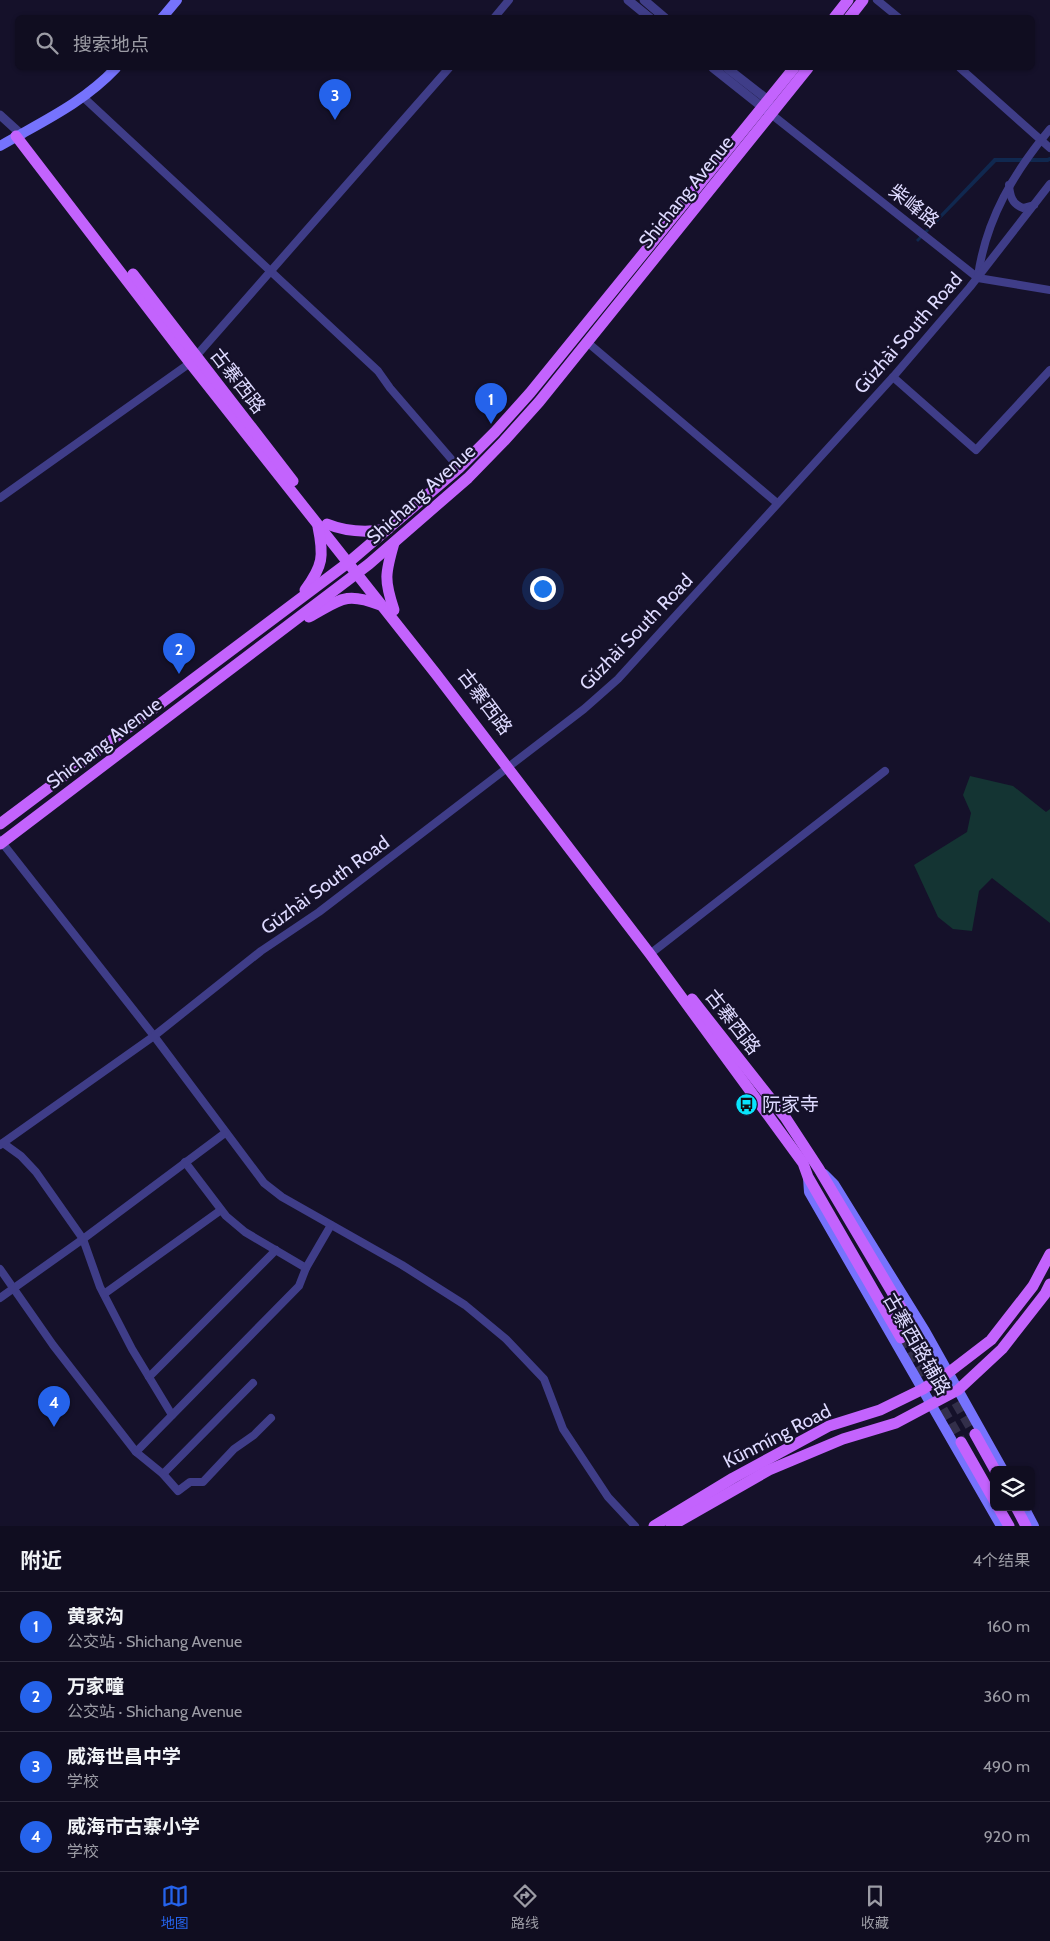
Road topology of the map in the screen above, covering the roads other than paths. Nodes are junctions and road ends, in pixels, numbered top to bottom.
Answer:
1 (177, 0) edge
2 (509, 0) edge
3 (628, 0) edge
4 (644, 0) edge
5 (848, 0) edge
6 (863, 0) edge
7 (878, 0) edge
8 (164, 15) edge
9 (496, 15) edge
10 (646, 15) edge
11 (662, 15) edge
12 (836, 15) edge
13 (851, 15) edge
14 (896, 15) edge
15 (114, 70) edge
16 (447, 70) edge
17 (716, 70) edge
18 (730, 70) edge
19 (793, 70) edge
20 (806, 70) edge
21 (962, 70) edge
22 (83, 97) junction
23 (767, 107) junction
24 (0, 115) edge
25 (0, 122) edge
26 (1050, 129) edge
27 (19, 135) junction
28 (1041, 140) junction
29 (0, 146) edge
30 (1050, 148) edge
31 (1009, 184) junction
32 (1050, 184) edge
33 (1034, 205) junction
34 (271, 271) junction
35 (978, 278) junction
36 (1050, 290) edge
37 (587, 342) junction
38 (193, 360) junction
39 (1050, 370) edge
40 (893, 377) junction
41 (459, 468) junction
42 (0, 498) edge
43 (777, 503) junction
44 (322, 524) junction
45 (389, 529) junction
46 (394, 543) junction
47 (351, 560) junction
48 (360, 571) junction
49 (297, 601) junction
50 (382, 606) junction
51 (394, 610) junction
52 (291, 623) junction
53 (509, 766) junction
54 (885, 771) dead end
55 (0, 824) edge
56 (1, 842) edge
57 (652, 952) junction
58 (154, 1036) junction
59 (225, 1133) junction
60 (1, 1144) edge
61 (185, 1162) junction
62 (819, 1169) junction
63 (808, 1177) junction
64 (221, 1210) junction
65 (332, 1225) junction
66 (83, 1239) junction
67 (276, 1250) junction
68 (1050, 1254) edge
69 (306, 1268) junction
70 (0, 1269) edge
71 (14, 1288) junction
72 (1048, 1289) edge
73 (104, 1294) junction
74 (0, 1298) edge
75 (915, 1330) tunnel mouth
76 (901, 1338) tunnel mouth
77 (948, 1373) junction
78 (149, 1377) junction
79 (253, 1383) dead end
80 (923, 1389) junction
81 (958, 1390) junction
82 (932, 1405) junction
83 (172, 1415) junction
84 (271, 1418) dead end
85 (975, 1434) tunnel mouth
86 (960, 1442) tunnel mouth
87 (136, 1452) junction
88 (994, 1466) edge
89 (1001, 1466) edge
90 (163, 1474) junction
91 (990, 1493) edge
92 (1000, 1511) edge
93 (1018, 1511) edge
94 (1026, 1511) edge
95 (635, 1526) edge
96 (654, 1526) edge
97 (670, 1526) edge
98 (1001, 1526) edge
99 (1009, 1526) edge
100 (1026, 1526) edge
101 (1034, 1526) edge

1 - 8 main road
2 - 9 street
3 - 10 street
4 - 11 street
5 - 12 main road
6 - 13 main road
7 - 14 street
15 - 22 main road
16 - 34 street
17 - 23 street, 柴峰路
18 - 23 street, 柴峰路
19 - 23 main road, Shichang Avenue
20 - 23 main road, Shichang Avenue
21 - 28 street
22 - 27 main road
22 - 34 street
23 - 35 street, 柴峰路
23 - 37 main road, Shichang Avenue
23 - 41 main road, Shichang Avenue
24 - 27 street, 古寨西路
25 - 27 street, 古寨西路
26 - 28 street
27 - 29 main road
27 - 38 main road, 古寨西路
28 - 30 street
28 - 31 street
31 - 33 street
31 - 35 street
32 - 33 street, Gǔzhài South Road
33 - 35 street, Gǔzhài South Road
34 - 38 street
34 - 41 street
35 - 36 street, 柴峰路
35 - 40 street, Gǔzhài South Road
37 - 43 street
37 - 46 main road, Shichang Avenue
38 - 42 street
38 - 44 main road, 古寨西路
39 - 40 street
40 - 43 street, Gǔzhài South Road
41 - 45 main road, Shichang Avenue
43 - 53 street, Gǔzhài South Road
44 - 45 main road
44 - 47 main road, 古寨西路
44 - 49 main road
45 - 47 main road, Shichang Avenue
46 - 48 main road, Shichang Avenue
46 - 51 main road
47 - 48 main road, 古寨西路
47 - 49 main road, Shichang Avenue
48 - 50 main road, 古寨西路
48 - 51 main road, 古寨西路
48 - 52 main road, Shichang Avenue
49 - 55 main road, Shichang Avenue
50 - 52 main road
50 - 53 main road, 古寨西路
51 - 53 main road, 古寨西路
52 - 56 main road, Shichang Avenue
53 - 57 main road, 古寨西路
53 - 58 street, Gǔzhài South Road
54 - 57 street
56 - 58 street
57 - 62 main road, 古寨西路
57 - 63 main road, 古寨西路
58 - 59 street
58 - 60 street, Gǔzhài South Road
59 - 61 street
59 - 65 street
60 - 66 street
61 - 64 street
61 - 66 street
62 - 75 main road, 古寨西路
62 - 77 main road
63 - 76 main road, 古寨西路
63 - 80 main road, 古寨西路辅路
64 - 67 street
64 - 73 street
65 - 69 street
65 - 95 street
66 - 71 street
66 - 73 street
67 - 69 street
67 - 78 street
68 - 77 main road, Kūnmíng Road
69 - 83 street
70 - 71 street
71 - 74 street
71 - 87 street
72 - 81 main road, Kūnmíng Road
73 - 78 street
77 - 80 main road, Kūnmíng Road
77 - 81 main road
78 - 83 street
79 - 90 street
80 - 82 main road, 古寨西路辅路
80 - 96 main road, Kūnmíng Road
81 - 82 main road, Kūnmíng Road
81 - 89 main road
82 - 97 main road, Kūnmíng Road
82 - 98 main road, 古寨西路辅路
83 - 87 street
84 - 90 street
85 - 88 main road
86 - 91 main road
87 - 90 street
92 - 99 main road
93 - 100 main road
94 - 101 main road

